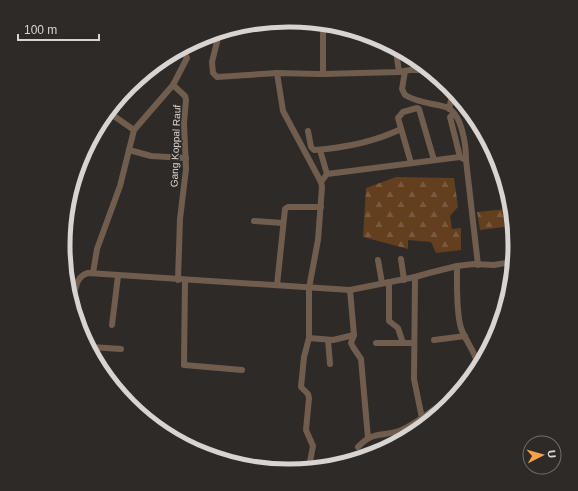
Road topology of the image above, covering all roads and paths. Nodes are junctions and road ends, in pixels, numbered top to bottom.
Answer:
1 (323, 30) edge
2 (219, 39) edge
3 (184, 54) edge
4 (397, 56) edge
5 (420, 70) edge
6 (402, 72) junction
7 (277, 73) junction
8 (323, 74) junction
9 (173, 85) junction
10 (453, 101) edge
11 (452, 112) junction
12 (113, 116) edge
13 (401, 129) junction
14 (134, 130) junction
15 (308, 131) dead end
16 (128, 150) junction
17 (320, 150) junction
18 (186, 158) junction
19 (463, 158) junction
20 (434, 160) junction
21 (411, 163) junction
22 (327, 174) junction
23 (321, 182) junction
24 (321, 207) junction
25 (254, 221) dead end
26 (283, 223) junction
27 (402, 259) dead end
28 (378, 260) dead end
29 (507, 263) edge
30 (478, 265) junction
31 (458, 266) junction
32 (93, 273) junction
33 (118, 276) junction
34 (415, 277) junction
35 (178, 280) junction
36 (185, 280) junction
37 (404, 280) junction
38 (385, 283) junction
39 (277, 285) junction
40 (309, 288) junction
41 (350, 290) junction
42 (76, 291) edge
43 (112, 325) dead end
44 (354, 335) junction
45 (465, 336) junction
46 (309, 338) junction
47 (328, 340) junction
48 (434, 340) dead end
49 (376, 343) dead end
50 (403, 343) junction
51 (414, 343) junction
52 (96, 347) edge
53 (121, 349) dead end
54 (476, 359) edge
55 (330, 364) dead end
56 (242, 370) dead end
57 (432, 411) edge
58 (422, 418) junction
59 (368, 438) junction
60 (358, 447) dead end
61 (310, 463) edge

1 - 8 street
2 - 7 street
3 - 9 street
4 - 6 street
5 - 6 street
6 - 8 street
6 - 11 street
7 - 8 street
7 - 23 street
9 - 14 street
9 - 18 street, Gang Koppal Rauf
10 - 11 street
11 - 19 street
11 - 19 street
12 - 14 street
13 - 17 street
13 - 20 street
13 - 21 street
14 - 16 street
15 - 17 street
16 - 18 street
16 - 32 street
17 - 22 street
18 - 35 street, Gang Koppal Rauf
19 - 20 street
19 - 30 street
20 - 21 street
21 - 22 street
22 - 23 street
23 - 24 street
24 - 26 street
24 - 40 street
25 - 26 street
26 - 39 street
27 - 37 street
28 - 38 street
29 - 30 street
30 - 31 street
31 - 34 street
31 - 45 street
32 - 33 street
32 - 42 street
33 - 35 street
33 - 43 street
34 - 37 street
34 - 51 street
35 - 36 street
36 - 39 street
36 - 56 street
37 - 38 street
38 - 41 street
38 - 50 street
39 - 40 street
40 - 41 street
40 - 46 street
41 - 44 street
44 - 47 street
44 - 59 street
45 - 48 street
45 - 54 street
46 - 47 street
46 - 61 street
47 - 55 street
49 - 50 street
50 - 51 street
51 - 58 street
52 - 53 street
57 - 58 street
58 - 59 street
59 - 60 street

